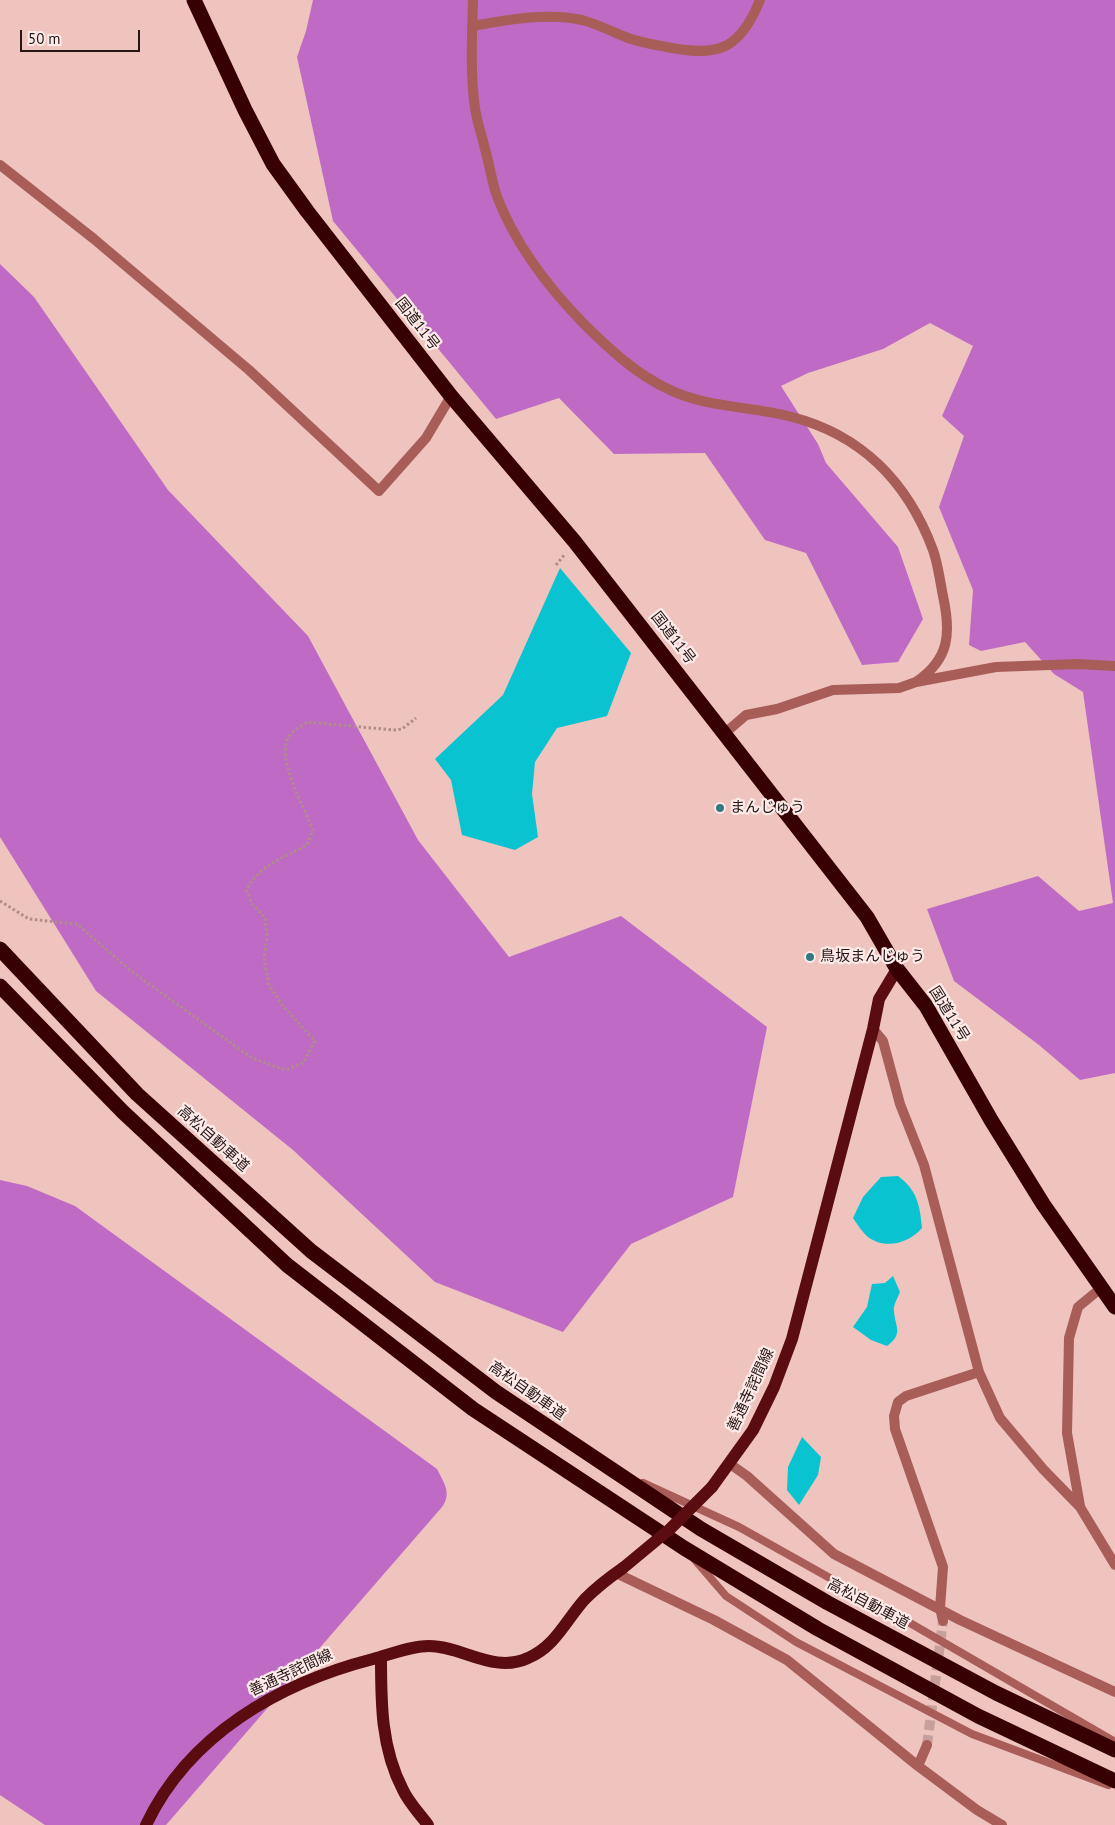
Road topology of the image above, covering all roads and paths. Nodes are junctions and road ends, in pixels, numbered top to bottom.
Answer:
1 (194, 0) edge
2 (473, 0) edge
3 (760, 0) edge
4 (472, 26) junction
5 (0, 165) edge
6 (451, 396) junction
7 (1115, 666) edge
8 (916, 682) junction
9 (416, 718) dead end
10 (725, 733) junction
11 (0, 901) edge
12 (0, 949) edge
13 (897, 968) junction
14 (0, 986) edge
15 (873, 1029) junction
16 (1101, 1288) junction
17 (1115, 1307) edge
18 (979, 1372) junction
19 (730, 1464) junction
20 (607, 1466) junction
21 (1080, 1507) junction
22 (684, 1548) junction
23 (1115, 1564) edge
24 (619, 1570) junction
25 (940, 1608) junction
26 (943, 1621) tunnel mouth
27 (381, 1657) junction
28 (1115, 1692) edge
29 (1115, 1742) edge
30 (927, 1745) tunnel mouth
31 (1115, 1750) edge
32 (918, 1766) junction
33 (1115, 1781) edge
34 (1115, 1788) edge
35 (146, 1825) edge
36 (428, 1825) edge
37 (1002, 1825) edge

1 - 6 highway, 国道11号
2 - 4 street
3 - 4 street
4 - 8 street
5 - 6 street
6 - 10 highway, 国道11号
7 - 8 street
8 - 10 street
9 - 11 path
10 - 13 highway, 国道11号
12 - 20 highway, 高松自動車道
13 - 15 main road, 善通寺詫間線
13 - 16 highway, 国道11号
14 - 22 highway
15 - 18 street
15 - 19 main road, 善通寺詫間線
16 - 17 highway, 国道11号
16 - 21 street
18 - 21 street
18 - 25 street
19 - 24 main road, 善通寺詫間線, bridge
19 - 25 street
20 - 29 lane
20 - 31 highway, 高松自動車道
21 - 23 street
22 - 33 highway
22 - 34 lane
24 - 27 main road, 善通寺詫間線
24 - 32 street
25 - 26 street
25 - 28 street
27 - 35 main road, 善通寺詫間線
27 - 36 main road
30 - 32 street
32 - 37 street

